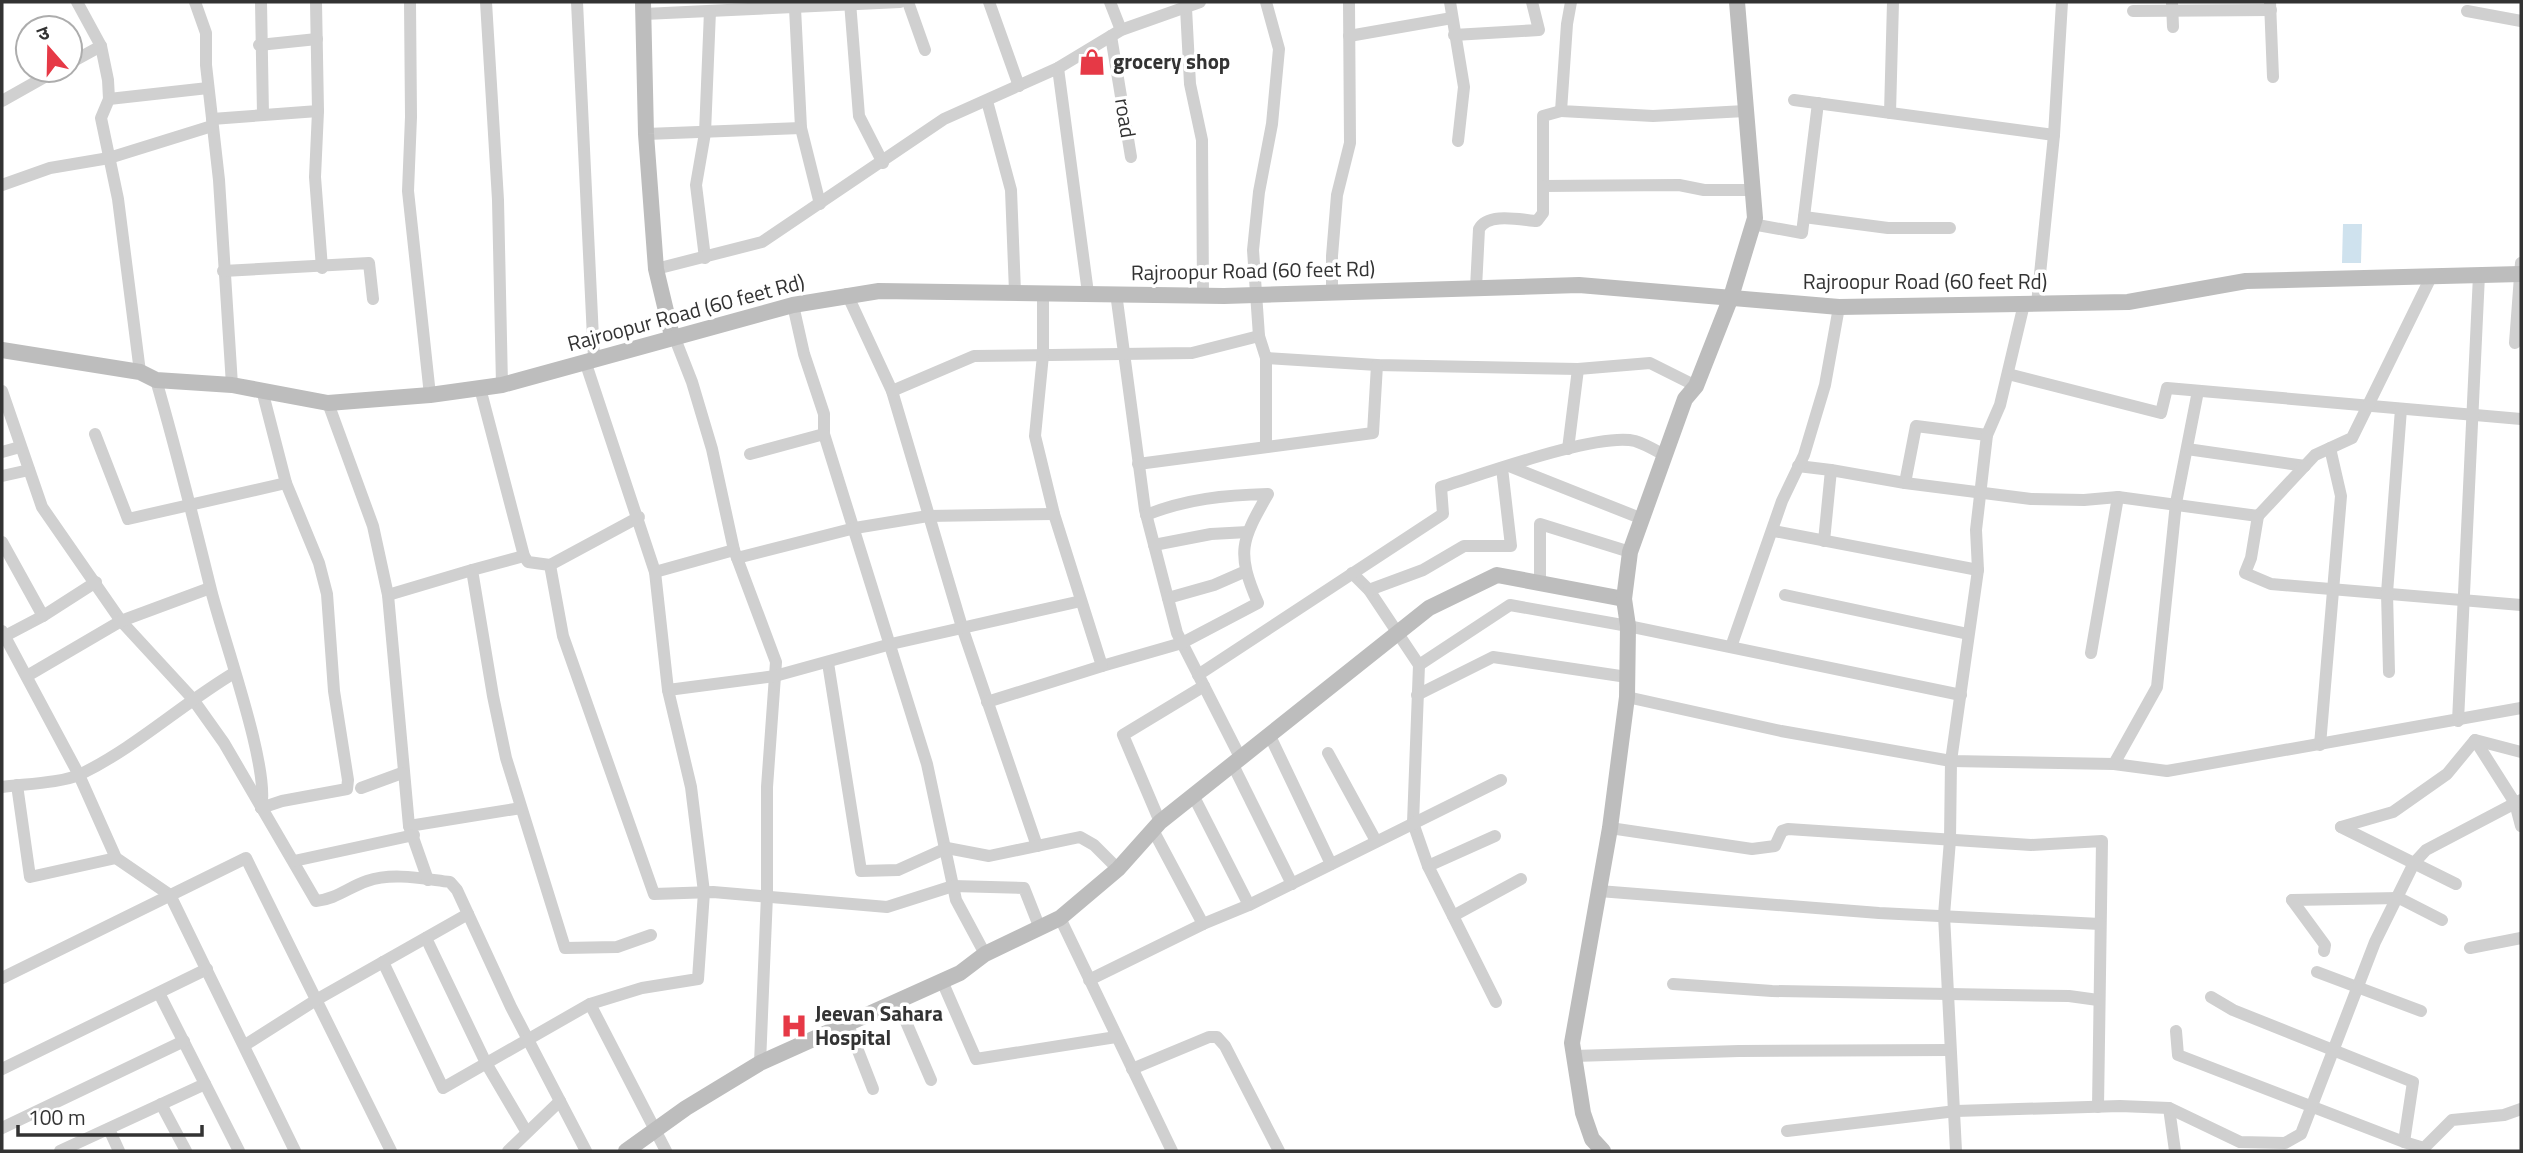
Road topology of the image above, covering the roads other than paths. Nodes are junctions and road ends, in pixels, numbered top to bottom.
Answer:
1 (77, 2) edge
2 (195, 2) edge
3 (261, 2) edge
4 (316, 2) edge
5 (410, 2) edge
6 (485, 2) edge
7 (577, 2) edge
8 (900, 2) edge
9 (908, 2) edge
10 (989, 2) edge
11 (1110, 2) edge
12 (1200, 2) edge
13 (1266, 2) edge
14 (1349, 2) edge
15 (1450, 2) edge
16 (1532, 2) edge
17 (1571, 2) edge
18 (1737, 2) edge
19 (1893, 2) edge
20 (2062, 2) edge
21 (851, 3) edge
22 (738, 6) edge
23 (2172, 6) edge
24 (2270, 6) edge
25 (643, 8) edge
26 (795, 8) junction
27 (1186, 8) junction
28 (710, 11) junction
29 (2133, 11) dead end
30 (2468, 11) dead end
31 (1452, 18) junction
32 (2521, 21) edge
33 (2173, 27) dead end
34 (1116, 33) junction
35 (1454, 35) junction
36 (1349, 36) junction
37 (317, 39) junction
38 (260, 44) junction
39 (101, 46) junction
40 (925, 50) dead end
41 (84, 55) edge
42 (1058, 68) junction
43 (2273, 77) dead end
44 (32, 84) edge
45 (1019, 86) junction
46 (208, 88) junction
47 (109, 99) junction
48 (1794, 100) dead end
49 (2, 101) edge
50 (987, 101) junction
51 (1818, 103) junction
52 (318, 111) junction
53 (1561, 111) junction
54 (1745, 111) junction
55 (1890, 113) junction
56 (263, 115) junction
57 (212, 122) junction
58 (800, 128) junction
59 (705, 133) junction
60 (646, 134) junction
61 (2054, 135) junction
62 (1458, 141) dead end
63 (1131, 157) dead end
64 (109, 158) junction
65 (883, 163) junction
66 (2, 185) edge
67 (1543, 186) junction
68 (1752, 190) junction
69 (820, 204) junction
70 (1804, 217) junction
71 (1752, 224) junction
72 (1950, 228) dead end
73 (705, 258) junction
74 (322, 268) junction
75 (656, 269) junction
76 (2520, 270) edge
77 (223, 271) junction
78 (2479, 275) junction
79 (2431, 276) junction
80 (1476, 288) junction
81 (1015, 292) junction
82 (1043, 292) junction
83 (1088, 293) junction
84 (1116, 293) junction
85 (1332, 293) junction
86 (847, 294) junction
87 (1203, 295) junction
88 (1256, 295) junction
89 (1731, 297) junction
90 (373, 299) dead end
91 (2030, 304) junction
92 (793, 305) junction
93 (1839, 307) junction
94 (673, 336) junction
95 (1259, 336) junction
96 (2515, 343) dead end
97 (2, 350) edge
98 (1043, 355) junction
99 (1124, 355) junction
100 (1266, 358) junction
101 (590, 360) junction
102 (1377, 365) junction
103 (1578, 369) junction
104 (141, 372) junction
105 (2008, 374) junction
106 (156, 380) junction
107 (232, 385) junction
108 (502, 385) junction
109 (1696, 386) junction
110 (481, 388) junction
111 (262, 390) junction
112 (2, 391) edge
113 (892, 391) junction
114 (2198, 391) junction
115 (430, 395) junction
116 (328, 403) junction
117 (2368, 406) junction
118 (2401, 409) junction
119 (2472, 415) junction
120 (2521, 419) edge
121 (95, 434) dead end
122 (824, 434) junction
123 (1987, 435) junction
124 (1266, 445) junction
125 (20, 447) junction
126 (2330, 448) junction
127 (1569, 449) junction
128 (2187, 449) junction
129 (2, 452) edge
130 (750, 454) dead end
131 (1664, 455) junction
132 (1138, 464) junction
133 (1798, 466) junction
134 (2305, 466) junction
135 (1505, 467) junction
136 (29, 470) junction
137 (1830, 470) junction
138 (2, 476) edge
139 (286, 483) junction
140 (1905, 483) junction
141 (1979, 492) junction
142 (2118, 497) junction
143 (192, 503) junction
144 (2176, 503) junction
145 (1054, 514) junction
146 (1146, 515) junction
147 (928, 516) junction
148 (2258, 516) junction
149 (639, 517) junction
150 (1640, 517) junction
151 (855, 528) junction
152 (1774, 531) junction
153 (1248, 532) junction
154 (1824, 541) junction
155 (2, 542) edge
156 (1154, 545) junction
157 (1630, 552) junction
158 (736, 554) junction
159 (524, 556) junction
160 (550, 565) junction
161 (472, 570) junction
162 (1978, 570) junction
163 (1246, 571) junction
164 (655, 572) junction
165 (1352, 573) junction
166 (96, 582) junction
167 (1540, 583) junction
168 (210, 588) junction
169 (2333, 589) junction
170 (1369, 590) junction
171 (2387, 593) junction
172 (388, 595) junction
173 (1785, 595) dead end
174 (1168, 598) junction
175 (1624, 599) junction
176 (2463, 599) junction
177 (1081, 601) junction
178 (2521, 605) edge
179 (43, 616) junction
180 (121, 621) junction
181 (1628, 626) junction
182 (962, 627) junction
183 (3, 633) edge
184 (1397, 634) junction
185 (1968, 634) junction
186 (1182, 643) junction
187 (891, 645) junction
188 (1731, 647) junction
189 (2091, 653) dead end
190 (8, 655) edge
191 (828, 663) junction
192 (1419, 665) junction
193 (1102, 666) junction
194 (2389, 672) dead end
195 (234, 673) junction
196 (27, 676) junction
197 (775, 676) junction
198 (1627, 677) junction
199 (1201, 680) junction
200 (668, 690) junction
201 (1417, 695) junction
202 (1961, 695) junction
203 (1627, 697) junction
204 (192, 698) junction
205 (987, 702) junction
206 (2521, 708) edge
207 (2458, 721) junction
208 (1270, 736) junction
209 (2475, 740) junction
210 (2320, 745) junction
211 (2521, 752) edge
212 (1328, 753) dead end
213 (1237, 761) junction
214 (1951, 761) junction
215 (2114, 764) junction
216 (402, 773) junction
217 (79, 775) junction
218 (1501, 780) dead end
219 (17, 785) junction
220 (2, 787) edge
221 (360, 788) dead end
222 (1193, 795) junction
223 (2518, 802) edge
224 (261, 808) junction
225 (521, 808) junction
226 (1413, 823) junction
227 (1157, 826) junction
228 (2521, 826) edge
229 (1610, 828) junction
230 (411, 830) junction
231 (1495, 836) dead end
232 (1950, 840) junction
233 (1376, 841) junction
234 (1037, 846) junction
235 (947, 848) junction
236 (116, 858) junction
237 (294, 861) junction
238 (2414, 863) junction
239 (1331, 864) junction
240 (1428, 866) junction
241 (1118, 869) junction
242 (1521, 879) dead end
243 (428, 880) junction
244 (1292, 884) junction
245 (2456, 884) dead end
246 (953, 886) junction
247 (1599, 891) junction
248 (704, 892) junction
249 (170, 895) junction
250 (767, 895) junction
251 (2399, 898) junction
252 (1249, 905) junction
253 (468, 914) junction
254 (1944, 915) junction
255 (1453, 916) junction
256 (1060, 918) junction
257 (2442, 919) dead end
258 (1203, 924) junction
259 (2100, 924) junction
260 (1040, 926) junction
261 (651, 935) dead end
262 (2521, 937) edge
263 (426, 938) junction
264 (2470, 948) dead end
265 (2323, 951) dead end
266 (985, 954) junction
267 (383, 962) junction
268 (207, 969) junction
269 (2317, 972) dead end
270 (2, 978) edge
271 (1089, 980) junction
272 (942, 981) junction
273 (1673, 984) dead end
274 (2356, 987) junction
275 (159, 993) junction
276 (1948, 993) junction
277 (2211, 997) dead end
278 (316, 1000) junction
279 (2098, 1000) junction
280 (897, 1001) junction
281 (1496, 1002) dead end
282 (590, 1004) junction
283 (2421, 1011) dead end
284 (848, 1025) junction
285 (2176, 1031) dead end
286 (1116, 1037) junction
287 (528, 1040) junction
288 (184, 1041) junction
289 (245, 1045) junction
290 (2335, 1049) junction
291 (1951, 1050) junction
292 (1574, 1056) junction
293 (486, 1063) junction
294 (760, 1063) junction
295 (2, 1069) edge
296 (1132, 1069) junction
297 (931, 1080) dead end
298 (205, 1084) junction
299 (873, 1089) dead end
300 (560, 1101) junction
301 (161, 1104) junction
302 (2314, 1106) junction
303 (2098, 1107) junction
304 (2169, 1108) junction
305 (2521, 1109) edge
306 (1956, 1111) junction
307 (2, 1128) edge
308 (109, 1129) junction
309 (526, 1131) junction
310 (653, 1131) junction
311 (1787, 1131) dead end
312 (2404, 1142) junction
313 (60, 1151) edge
314 (120, 1151) edge
315 (186, 1151) edge
316 (239, 1151) edge
317 (295, 1151) edge
318 (391, 1151) edge
319 (508, 1151) edge
320 (586, 1151) edge
321 (626, 1151) edge
322 (666, 1151) edge
323 (1172, 1151) edge
324 (1279, 1151) edge
325 (1604, 1151) edge
326 (1956, 1151) edge
327 (2175, 1151) edge

1 - 39 street
2 - 46 street
3 - 38 street
4 - 37 street
5 - 115 street
6 - 108 street
7 - 101 street
8 - 21 street
9 - 40 street
10 - 45 street
11 - 34 street, road
12 - 27 street
13 - 88 street
14 - 36 street
15 - 31 street
16 - 35 street
17 - 53 street
18 - 54 street
19 - 55 street
20 - 61 street
21 - 26 street
21 - 65 street
22 - 26 street
22 - 28 street
23 - 24 street
23 - 29 street
23 - 33 street
24 - 43 street
25 - 28 street
25 - 60 street
26 - 58 street
27 - 34 street
27 - 87 street
28 - 59 street
30 - 32 street
31 - 35 street
31 - 36 street
34 - 42 street
34 - 63 street, road
35 - 62 street
36 - 85 street
37 - 38 street
37 - 52 street
38 - 56 street
39 - 41 street
39 - 47 street
42 - 45 street
42 - 83 street
44 - 49 street
45 - 50 street
46 - 47 street
46 - 57 street
47 - 64 street
48 - 51 street
50 - 65 street
50 - 81 street
51 - 55 street
51 - 70 street
52 - 56 street
52 - 74 street
53 - 54 street
53 - 67 street
54 - 68 street
55 - 61 street
56 - 57 street
57 - 64 street
57 - 77 street
58 - 59 street
58 - 69 street
59 - 60 street
59 - 73 street
60 - 75 street
61 - 91 street
64 - 66 street
64 - 104 street
65 - 69 street
67 - 68 street
67 - 80 street
68 - 71 street
69 - 73 street
70 - 71 street
70 - 72 street
71 - 89 street
73 - 75 street
74 - 77 street
74 - 90 street
75 - 94 street
76 - 78 street, Rajroopur Road (60 feet Rd)
76 - 96 street
77 - 107 street
78 - 79 street, Rajroopur Road (60 feet Rd)
78 - 119 street
79 - 91 street, Rajroopur Road (60 feet Rd)
79 - 117 street
80 - 85 street, Rajroopur Road (60 feet Rd)
80 - 89 street, Rajroopur Road (60 feet Rd)
81 - 82 street, Rajroopur Road (60 feet Rd)
81 - 86 street, Rajroopur Road (60 feet Rd)
82 - 83 street, Rajroopur Road (60 feet Rd)
82 - 98 street
83 - 84 street, Rajroopur Road (60 feet Rd)
84 - 87 street, Rajroopur Road (60 feet Rd)
84 - 99 street
85 - 88 street, Rajroopur Road (60 feet Rd)
86 - 92 street, Rajroopur Road (60 feet Rd)
86 - 113 street
87 - 88 street, Rajroopur Road (60 feet Rd)
88 - 95 street
89 - 93 street, Rajroopur Road (60 feet Rd)
89 - 109 street
91 - 93 street, Rajroopur Road (60 feet Rd)
91 - 105 street
92 - 94 street, Rajroopur Road (60 feet Rd)
92 - 122 street
93 - 133 street
94 - 101 street, Rajroopur Road (60 feet Rd)
94 - 158 street
95 - 99 street
95 - 100 street
97 - 104 street, Rajroopur Road (60 feet Rd)
98 - 99 street
98 - 113 street
98 - 145 street
99 - 132 street
100 - 102 street
100 - 124 street
101 - 108 street, Rajroopur Road (60 feet Rd)
101 - 149 street
102 - 103 street
102 - 124 street
103 - 109 street
103 - 127 street
104 - 106 street, Rajroopur Road (60 feet Rd)
105 - 114 street
105 - 123 street
106 - 107 street, Rajroopur Road (60 feet Rd)
106 - 143 street
107 - 111 street, Rajroopur Road (60 feet Rd)
108 - 110 street, Rajroopur Road (60 feet Rd)
109 - 131 street
110 - 115 street, Rajroopur Road (60 feet Rd)
110 - 159 street
111 - 116 street, Rajroopur Road (60 feet Rd)
111 - 139 street
112 - 125 street
113 - 147 street
114 - 117 street
114 - 128 street
115 - 116 street, Rajroopur Road (60 feet Rd)
116 - 172 street
117 - 118 street
117 - 126 street
118 - 119 street
118 - 171 street
119 - 120 street
119 - 176 street
121 - 143 street
122 - 130 street
122 - 151 street
123 - 140 street
123 - 141 street
124 - 132 street
125 - 129 street
125 - 136 street
126 - 134 street
126 - 169 street
127 - 131 street
127 - 135 street
128 - 134 street
128 - 144 street
131 - 150 street
132 - 146 street
133 - 137 street
133 - 152 street
134 - 148 street
135 - 150 street
135 - 165 street
135 - 170 street
136 - 138 street
136 - 166 street
137 - 140 street
137 - 154 street
139 - 143 street
139 - 224 street
140 - 141 street
141 - 142 street
141 - 162 street
142 - 144 street
142 - 189 street
143 - 168 street
144 - 148 street
144 - 215 street
145 - 147 street
145 - 177 street
146 - 153 street
146 - 156 street
147 - 151 street
147 - 182 street
148 - 169 street
149 - 160 street
149 - 164 street
150 - 157 street
151 - 158 street
151 - 187 street
152 - 154 street
152 - 188 street
153 - 156 street
153 - 163 street
154 - 162 street
155 - 179 street
156 - 174 street
157 - 167 street
157 - 175 street
158 - 164 street
158 - 197 street
159 - 160 street
159 - 161 street
160 - 248 street
161 - 172 street
161 - 225 street
162 - 185 street
163 - 174 street
163 - 186 street
164 - 200 street
165 - 170 street
165 - 199 street
166 - 179 street
166 - 180 street
167 - 175 street
167 - 184 street
168 - 180 street
168 - 195 street
169 - 171 street
169 - 210 street
170 - 184 street
171 - 176 street
171 - 194 street
172 - 216 street
173 - 185 street
174 - 186 street
175 - 181 street
176 - 178 street
176 - 207 street
177 - 182 street
177 - 193 street
179 - 183 street
180 - 196 street
180 - 204 street
181 - 188 street
181 - 192 street
181 - 198 street
182 - 187 street
182 - 205 street
183 - 190 street
184 - 192 street
184 - 208 street
185 - 202 street
186 - 193 street
186 - 199 street
187 - 191 street
187 - 235 street
188 - 202 street
190 - 196 street
191 - 197 street
191 - 235 street
192 - 201 street
193 - 205 street
195 - 204 street
195 - 224 street
196 - 217 street
197 - 200 street
197 - 250 street
198 - 201 street
198 - 203 street
199 - 213 street
199 - 227 street
200 - 248 street
201 - 226 street
202 - 214 street
203 - 214 street
203 - 229 street
204 - 217 street
204 - 224 street
205 - 234 street
206 - 207 street
207 - 210 street
208 - 213 street
208 - 239 street
209 - 211 street
209 - 223 street
209 - 238 street
210 - 215 street
212 - 233 street
213 - 222 street
213 - 244 street
214 - 215 street
214 - 232 street
216 - 221 street
216 - 230 street
217 - 219 street
217 - 236 street
218 - 226 street
219 - 220 street
219 - 236 street
222 - 227 street
222 - 252 street
223 - 228 street
223 - 238 street
224 - 237 street
225 - 230 street
225 - 261 street
226 - 233 street
226 - 240 street
227 - 241 street
227 - 258 street
229 - 232 street
229 - 247 street
230 - 237 street
230 - 243 street
231 - 240 street
232 - 254 street
232 - 259 street
233 - 239 street
234 - 235 street
234 - 241 street
235 - 246 street
236 - 249 street
237 - 243 street
238 - 245 street
238 - 251 street
239 - 244 street
240 - 255 street
241 - 256 street
242 - 255 street
243 - 253 street
244 - 252 street
246 - 250 street
246 - 260 street
246 - 266 street
247 - 254 street
247 - 292 street
248 - 250 street
248 - 282 street
249 - 268 street
249 - 270 street
249 - 278 street
250 - 294 street
251 - 257 street
251 - 265 street
251 - 274 street
252 - 258 street
253 - 263 street
253 - 287 street
254 - 259 street
254 - 276 street
255 - 281 street
256 - 260 street
256 - 271 street
258 - 271 street
259 - 279 street
260 - 266 street
262 - 264 street
263 - 267 street
263 - 293 street
266 - 272 street
267 - 278 street
267 - 293 street
268 - 275 street
268 - 289 street
269 - 274 street
271 - 286 street
272 - 280 street
272 - 286 street
273 - 276 street
274 - 283 street
274 - 290 street
275 - 288 street
275 - 295 street
276 - 279 street
276 - 291 street
277 - 290 street
278 - 289 street
278 - 318 street
279 - 303 street
280 - 284 street
280 - 297 street
282 - 287 street
282 - 310 street
284 - 294 street
284 - 299 street
285 - 302 street
286 - 296 street
287 - 293 street
287 - 300 street
288 - 298 street
288 - 307 street
289 - 317 street
290 - 302 street
290 - 312 street
291 - 292 street
291 - 306 street
292 - 325 street
293 - 309 street
294 - 310 street
296 - 323 street
296 - 324 street
298 - 301 street
298 - 316 street
300 - 309 street
300 - 320 street
301 - 308 street
301 - 315 street
302 - 304 street
302 - 312 street
303 - 304 street
303 - 306 street
304 - 327 street
305 - 312 street
306 - 311 street
306 - 326 street
308 - 313 street
308 - 314 street
309 - 319 street
310 - 321 street
310 - 322 street

